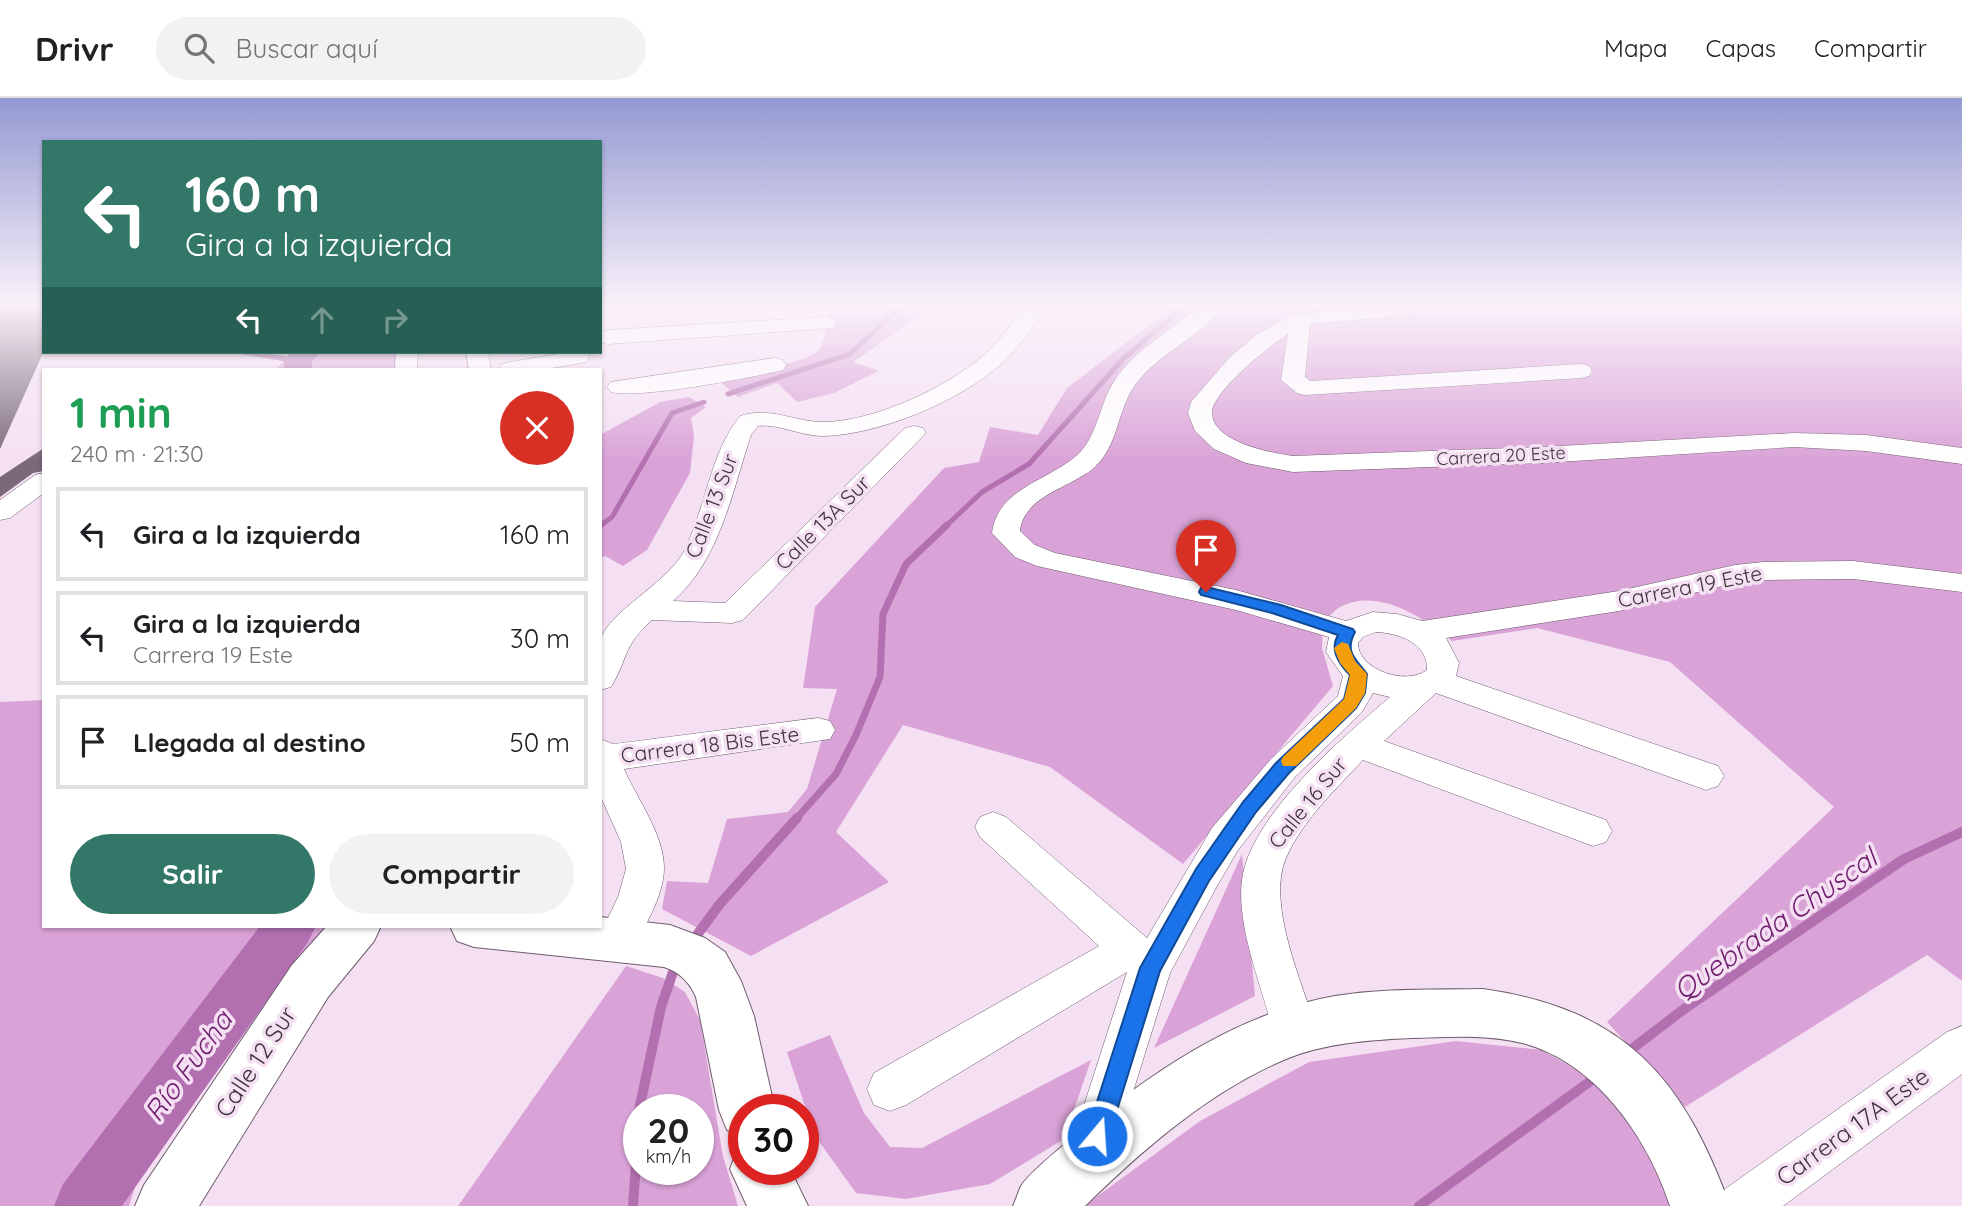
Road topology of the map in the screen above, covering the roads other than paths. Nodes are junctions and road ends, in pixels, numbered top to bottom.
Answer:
1 (575, 358) edge
2 (619, 358) edge
3 (994, 358) edge
4 (1152, 358) edge
5 (1246, 358) edge
6 (1296, 358) edge
7 (775, 365) dead end
8 (516, 368) edge
9 (1581, 371) dead end
10 (609, 390) edge
11 (914, 433) dead end
12 (1962, 456) edge
13 (42, 482) edge
14 (0, 512) edge
15 (1962, 583) edge
16 (646, 610) junction
17 (1347, 632) junction
18 (1419, 632) junction
19 (602, 673) edge
20 (1359, 674) junction
21 (1430, 684) junction
22 (818, 730) dead end
23 (1356, 744) junction
24 (602, 755) edge
25 (602, 758) edge
26 (1706, 776) dead end
27 (993, 827) dead end
28 (1593, 831) dead end
29 (355, 928) edge
30 (493, 928) edge
31 (617, 941) junction
32 (1140, 959) junction
33 (1295, 1031) junction
34 (1962, 1046) edge
35 (890, 1089) dead end
36 (744, 1094) edge
37 (1090, 1160) junction
38 (767, 1185) edge
39 (165, 1206) edge
40 (778, 1206) edge
41 (1043, 1206) edge
42 (1700, 1206) edge
43 (1742, 1206) edge

1 - 8 street
2 - 10 street
3 - 16 street, Calle 13 Sur
4 - 17 street
5 - 12 street, Carrera 20 Este
6 - 9 street
7 - 10 street
11 - 16 street, Calle 13A Sur
13 - 14 street
15 - 18 street, Carrera 19 Este
16 - 19 street, Calle 13 Sur
17 - 18 street
17 - 20 street
18 - 21 street
20 - 21 street
20 - 32 street, Calle 16 Sur
21 - 23 street, Calle 16 Sur
21 - 26 street
22 - 24 street, Carrera 18 Bis Este
23 - 28 street
23 - 33 street, Calle 16 Sur
25 - 31 street
27 - 32 street
29 - 39 main road, Calle 12 Sur
30 - 31 main road
31 - 36 main road
32 - 35 street
32 - 37 street, Calle 16 Sur
33 - 37 main road
33 - 42 main road
34 - 43 street, Carrera 17A Este
37 - 41 main road
38 - 40 main road

